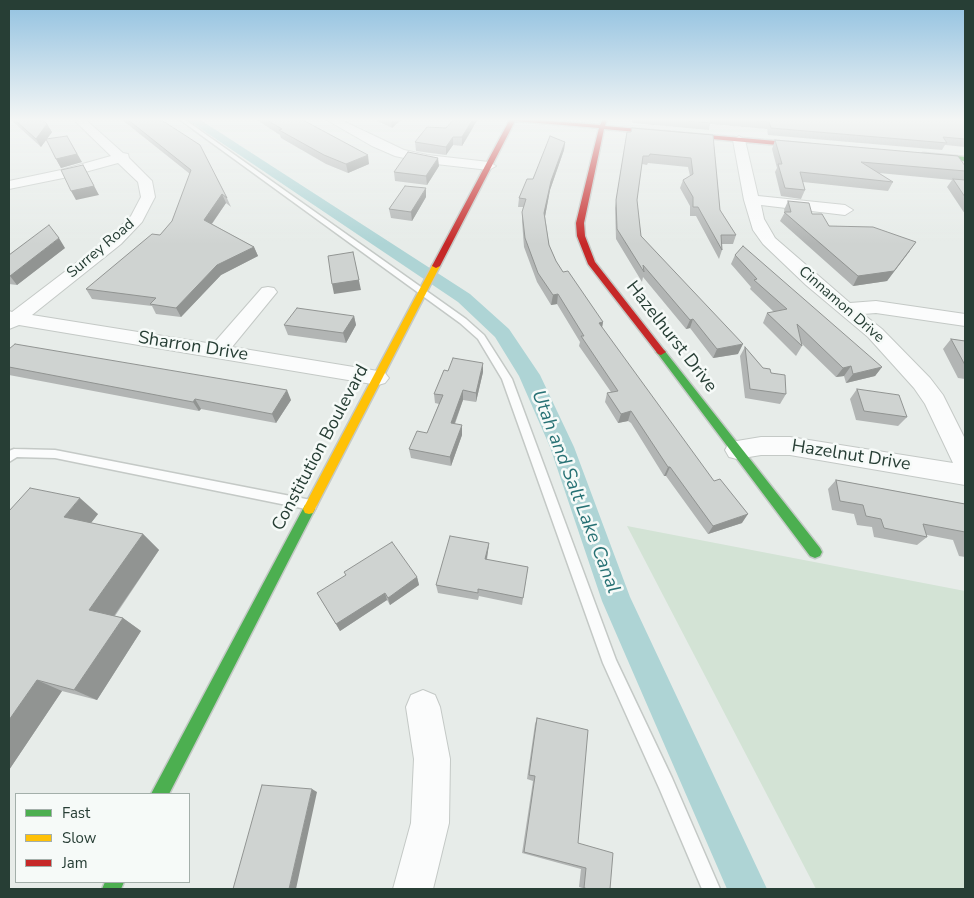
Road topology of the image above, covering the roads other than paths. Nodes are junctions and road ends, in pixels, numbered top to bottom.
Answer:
1 (111, 161) edge
2 (125, 161) edge
3 (240, 161) edge
4 (444, 161) edge
5 (492, 161) edge
6 (593, 161) edge
7 (743, 161) edge
8 (489, 166) junction
9 (9, 185) edge
10 (751, 200) junction
11 (845, 210) dead end
12 (268, 292) dead end
13 (423, 293) junction
14 (846, 308) junction
15 (11, 319) edge
16 (965, 320) edge
17 (218, 351) junction
18 (378, 378) junction
19 (737, 450) junction
20 (9, 458) edge
21 (965, 463) edge
22 (965, 474) edge
23 (311, 505) junction
24 (815, 552) dead end
25 (423, 707) dead end
26 (161, 793) edge
27 (413, 889) edge
28 (711, 889) edge

1 - 9 street
2 - 15 street, Surrey Road
3 - 13 lane
4 - 8 street
5 - 8 street, Constitution Boulevard
6 - 19 street, Hazelhurst Drive
7 - 10 street, Cinnamon Drive
8 - 13 street, Constitution Boulevard
10 - 11 street
10 - 14 street, Cinnamon Drive
12 - 17 street
13 - 18 street, Constitution Boulevard
13 - 28 lane
14 - 16 street
14 - 21 street, Cinnamon Drive
15 - 17 street, Sharron Drive
17 - 18 street, Sharron Drive
18 - 23 street, Constitution Boulevard
19 - 22 street, Hazelnut Drive
19 - 24 street, Hazelhurst Drive
20 - 23 lane
23 - 26 street, Constitution Boulevard
25 - 27 street

